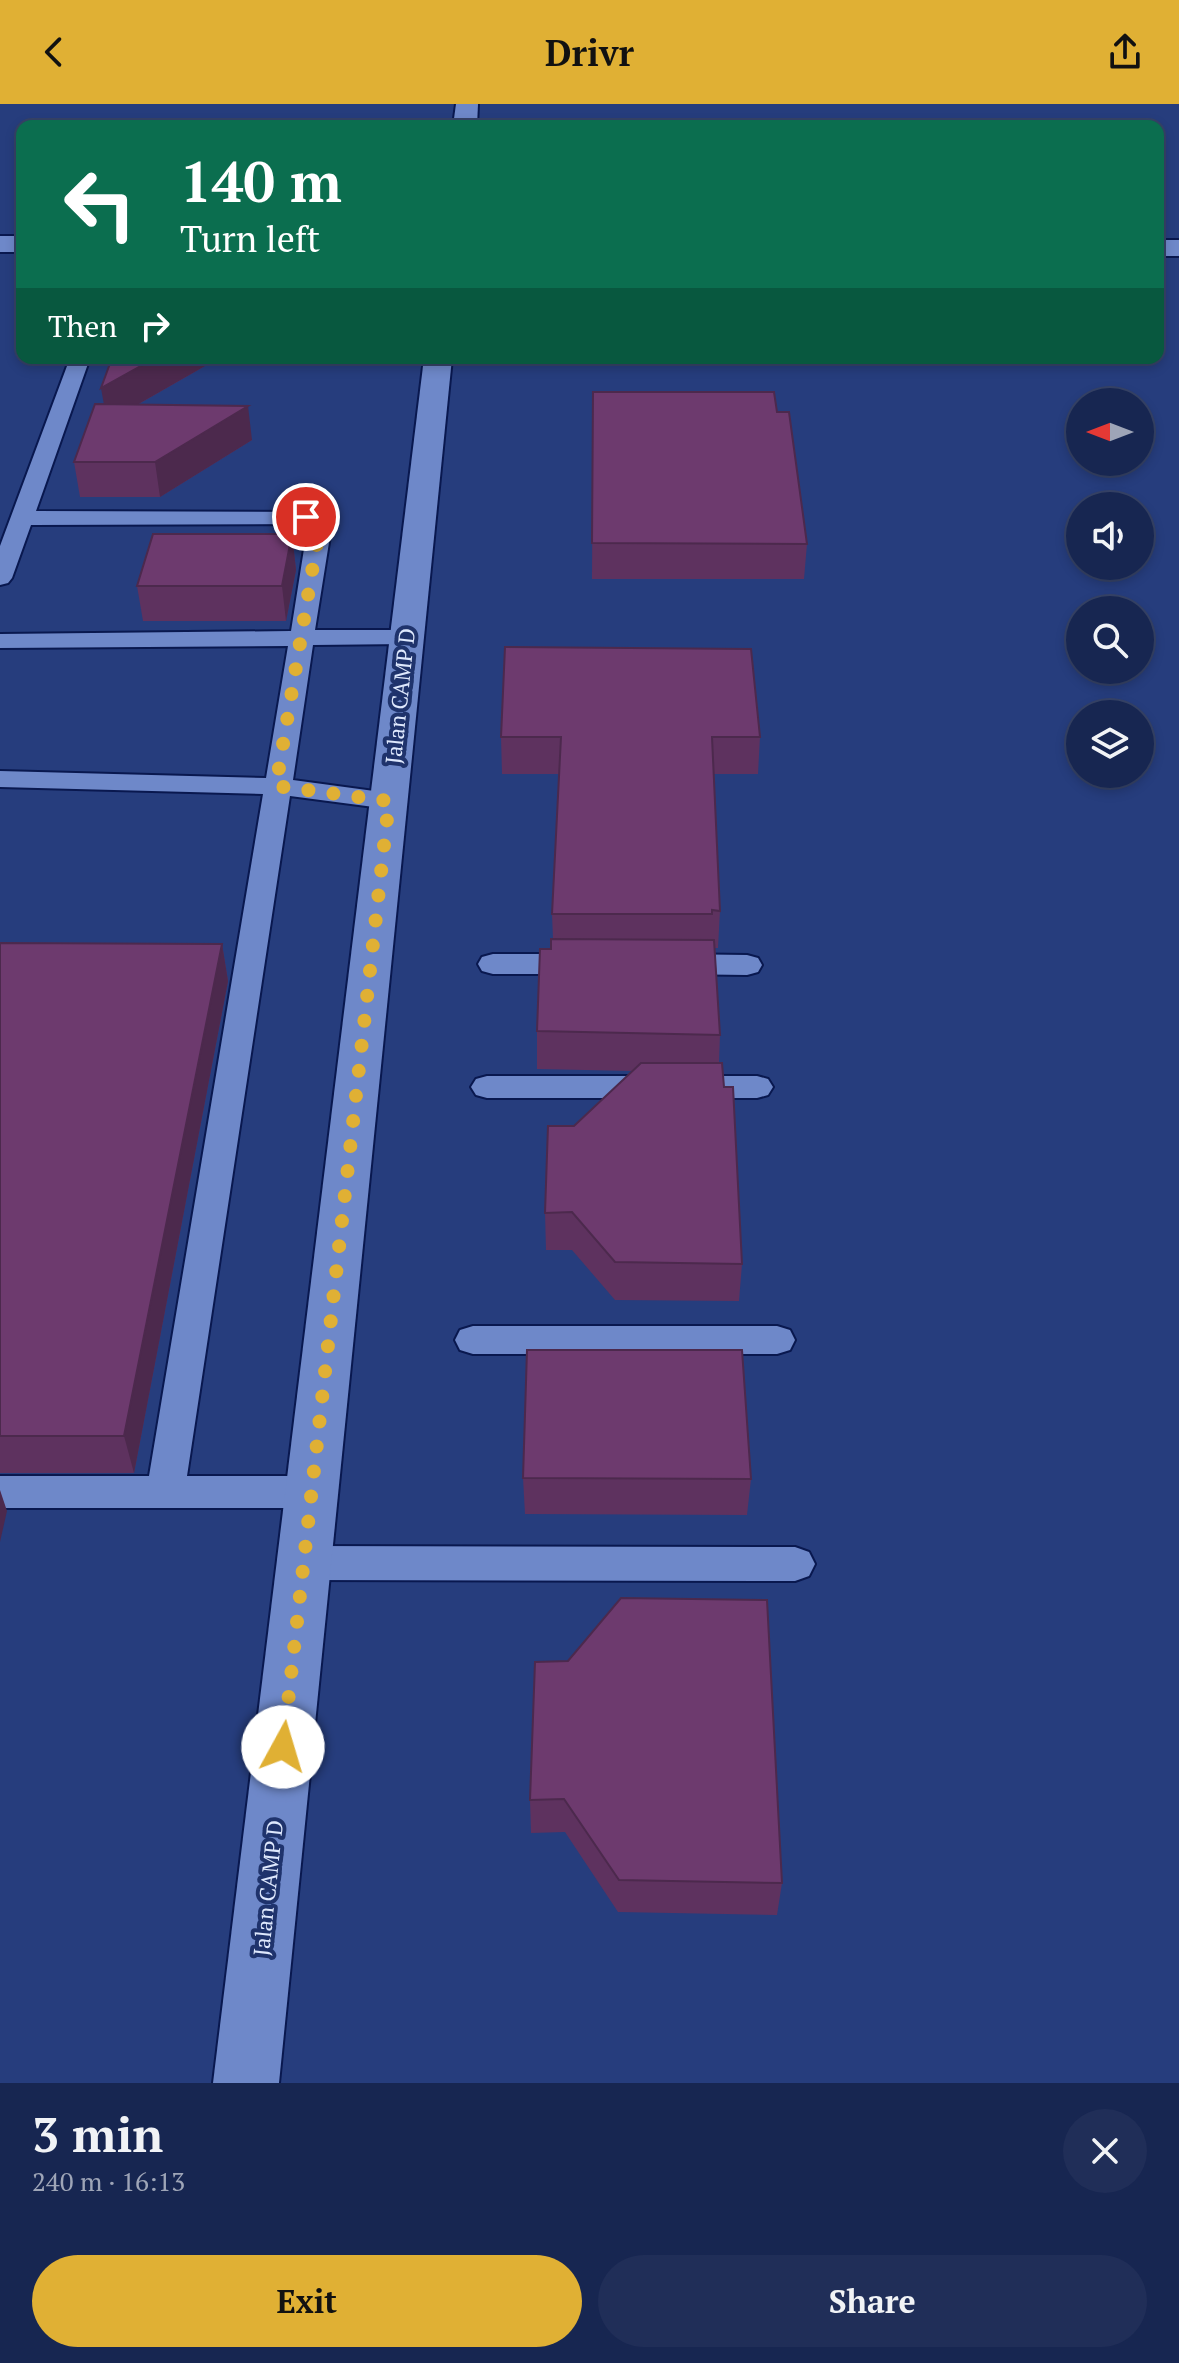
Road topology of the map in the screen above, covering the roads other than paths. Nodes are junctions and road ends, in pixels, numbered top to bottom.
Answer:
1 (78, 364) edge
2 (437, 364) edge
3 (22, 518) junction
4 (0, 578) edge
5 (407, 637) junction
6 (302, 638) junction
7 (0, 641) edge
8 (0, 779) edge
9 (276, 786) junction
10 (389, 801) junction
11 (493, 964) dead end
12 (604, 964) edge
13 (636, 964) edge
14 (747, 965) dead end
15 (487, 1087) dead end
16 (757, 1087) dead end
17 (473, 1340) dead end
18 (777, 1340) dead end
19 (0, 1492) edge
20 (165, 1492) junction
21 (312, 1492) junction
22 (304, 1563) junction
23 (795, 1564) dead end
24 (246, 2083) edge

1 - 3 lane
2 - 5 street, Jalan CAMP D
3 - 4 lane
3 - 6 lane
5 - 6 lane
5 - 10 street, Jalan CAMP D
6 - 7 lane
6 - 9 lane
8 - 9 lane
9 - 10 lane
9 - 20 lane
10 - 21 street, Jalan CAMP D
11 - 12 lane
13 - 14 lane
15 - 16 lane
17 - 18 lane
19 - 20 lane
20 - 21 lane
21 - 22 street, Jalan CAMP D
22 - 23 lane
22 - 24 street, Jalan CAMP D

